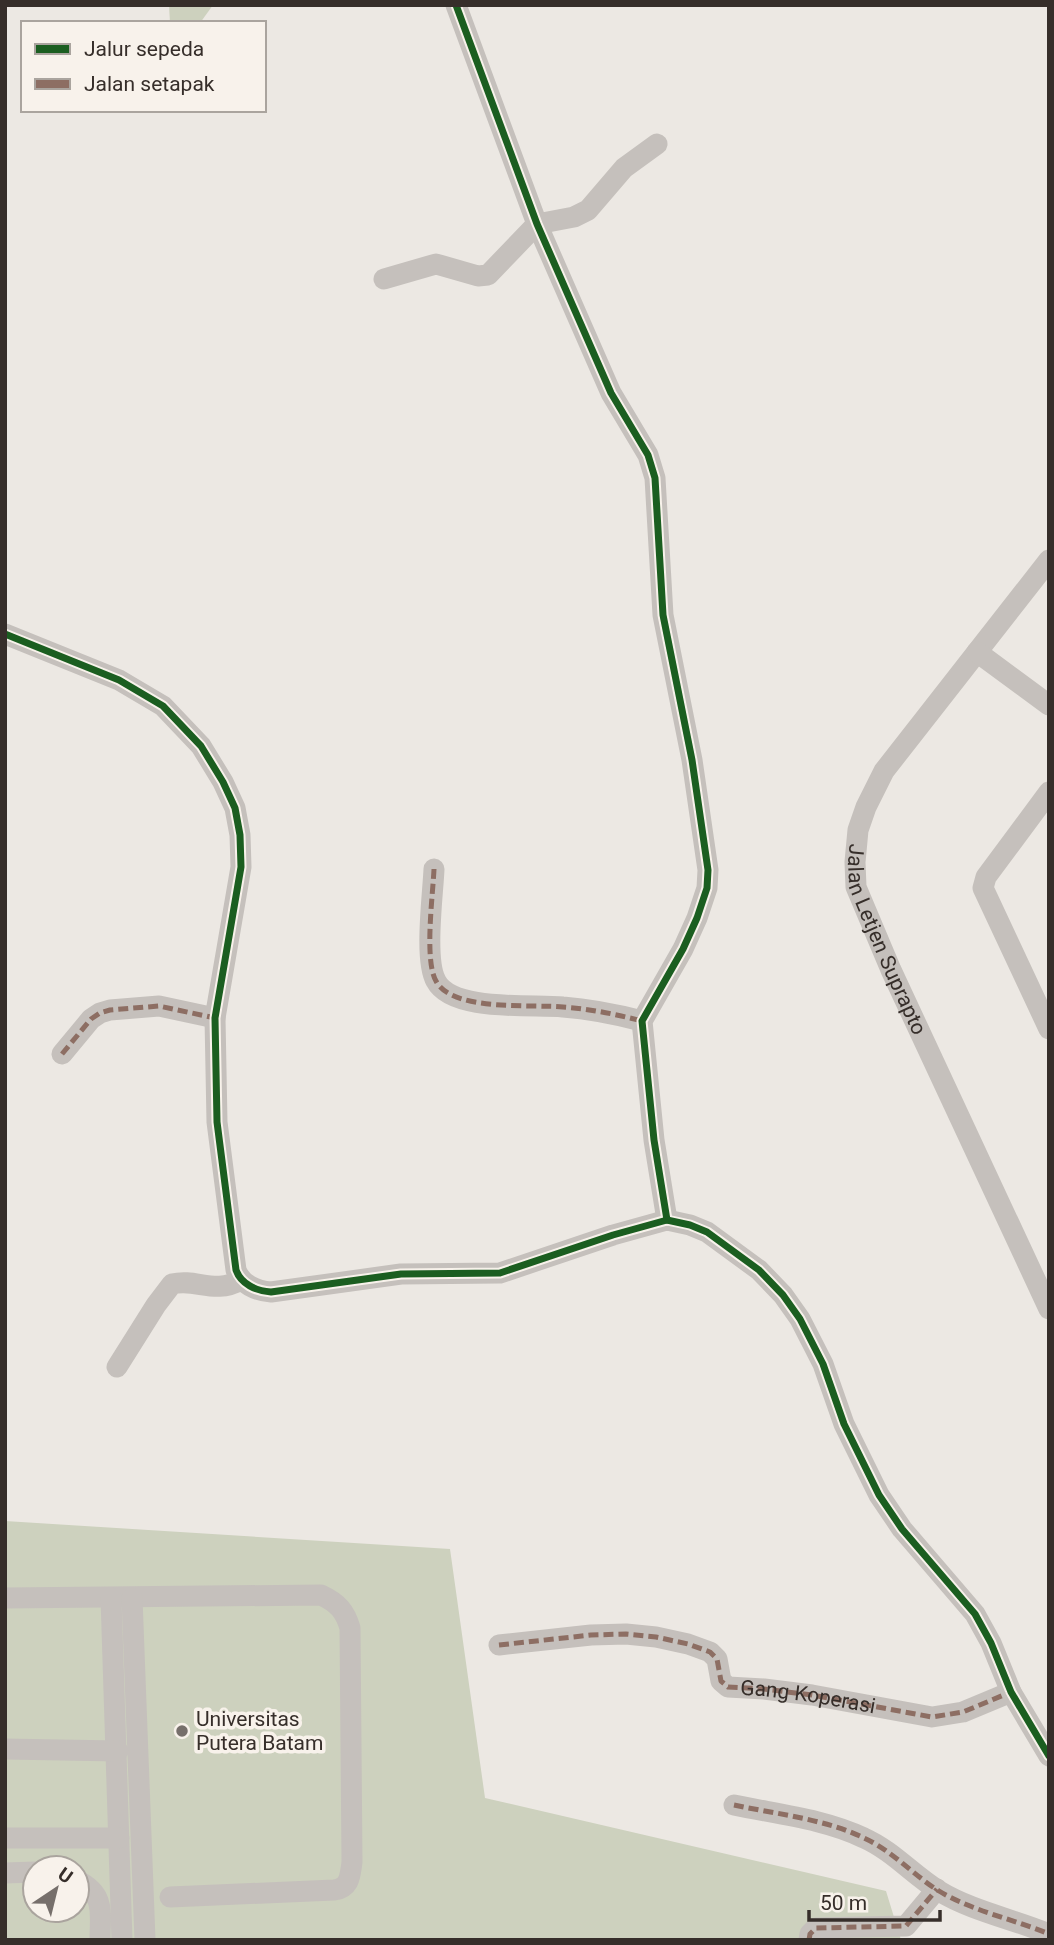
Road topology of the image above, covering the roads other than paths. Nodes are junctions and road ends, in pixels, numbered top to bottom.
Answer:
1 (456, 5) edge
2 (657, 145) dead end
3 (537, 224) junction
4 (384, 279) dead end
5 (1049, 560) edge
6 (5, 634) edge
7 (977, 652) junction
8 (1049, 705) edge
9 (1049, 792) edge
10 (434, 869) dead end
11 (215, 1018) junction
12 (642, 1021) junction
13 (1049, 1029) edge
14 (62, 1054) dead end
15 (667, 1220) junction
16 (241, 1280) junction
17 (1049, 1309) edge
18 (117, 1367) dead end
19 (5, 1598) edge
20 (122, 1598) junction
21 (499, 1645) dead end
22 (1011, 1692) junction
23 (5, 1749) edge
24 (118, 1751) junction
25 (1049, 1756) edge
26 (734, 1805) dead end
27 (5, 1838) edge
28 (119, 1838) junction
29 (91, 1888) edge
30 (937, 1889) junction
31 (170, 1897) dead end
32 (134, 1907) junction
33 (1049, 1934) edge
34 (100, 1940) edge
35 (122, 1940) edge
36 (145, 1940) edge
37 (809, 1940) edge

1 - 3 street
2 - 3 street
3 - 4 street
3 - 12 street
5 - 7 street, Jalan Letjen Suprapto
6 - 11 street
7 - 8 street
7 - 17 street, Jalan Letjen Suprapto
9 - 13 street
10 - 12 street
11 - 14 street
11 - 16 street
12 - 15 street
15 - 16 street
15 - 22 street
16 - 18 street
19 - 20 street
20 - 24 street
20 - 31 street
20 - 32 street
21 - 22 street, Gang Koperasi
22 - 25 street
23 - 24 street
24 - 28 street
26 - 30 street
27 - 28 street
28 - 32 street
29 - 34 street
30 - 33 street
30 - 37 street
32 - 35 street
32 - 36 street

